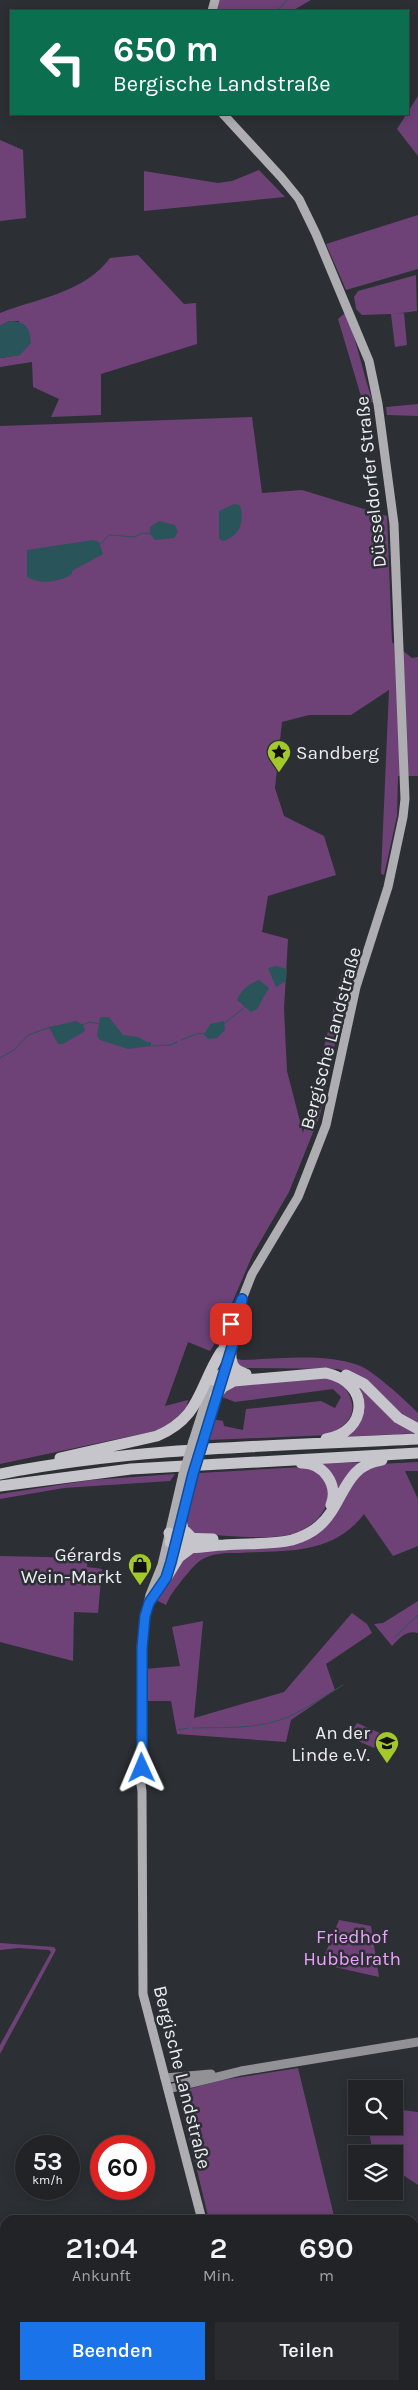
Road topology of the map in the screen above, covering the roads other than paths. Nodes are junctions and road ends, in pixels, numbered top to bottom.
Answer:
1 (224, 115) edge
2 (403, 712) joint
3 (226, 1351) junction
4 (222, 1374) junction
5 (246, 1374) junction
6 (212, 1380) junction
7 (215, 1396) junction
8 (418, 1429) edge
9 (418, 1439) edge
10 (198, 1440) junction
11 (283, 1446) junction
12 (418, 1453) edge
13 (418, 1458) edge
14 (282, 1460) junction
15 (39, 1467) junction
16 (0, 1474) edge
17 (188, 1474) junction
18 (0, 1486) edge
19 (181, 1520) junction
20 (172, 1540) junction
21 (192, 1543) junction
22 (164, 1558) junction
23 (167, 1575) junction
24 (149, 1603) junction
25 (418, 2042) edge
26 (241, 2071) junction
27 (165, 2078) junction
28 (168, 2089) junction
29 (201, 2215) edge

1 - 2 main road, Düsseldorfer Straße
2 - 3 main road, Bergische Landstraße
3 - 4 main road, Bergische Landstraße
3 - 5 highway
3 - 6 main road, Bergische Landstraße
3 - 15 highway
4 - 5 highway
4 - 6 highway
4 - 7 main road, Bergische Landstraße
5 - 8 highway
6 - 10 main road, Bergische Landstraße
7 - 10 main road, Bergische Landstraße
7 - 11 highway
9 - 11 highway
10 - 17 main road, Bergische Landstraße, bridge
11 - 15 highway
12 - 14 highway
13 - 21 highway
14 - 18 highway
14 - 21 highway
15 - 16 highway
17 - 19 main road, Bergische Landstraße
17 - 20 main road, Bergische Landstraße
19 - 20 main road, Bergische Landstraße
19 - 21 highway
20 - 21 highway
20 - 22 main road, Bergische Landstraße
20 - 23 main road, Bergische Landstraße
21 - 23 highway
22 - 23 main road
22 - 24 main road, Bergische Landstraße
23 - 24 main road, Bergische Landstraße
24 - 27 main road, Bergische Landstraße
25 - 26 street
26 - 27 street
26 - 28 street
27 - 28 main road, Bergische Landstraße
28 - 29 main road, Bergische Landstraße

